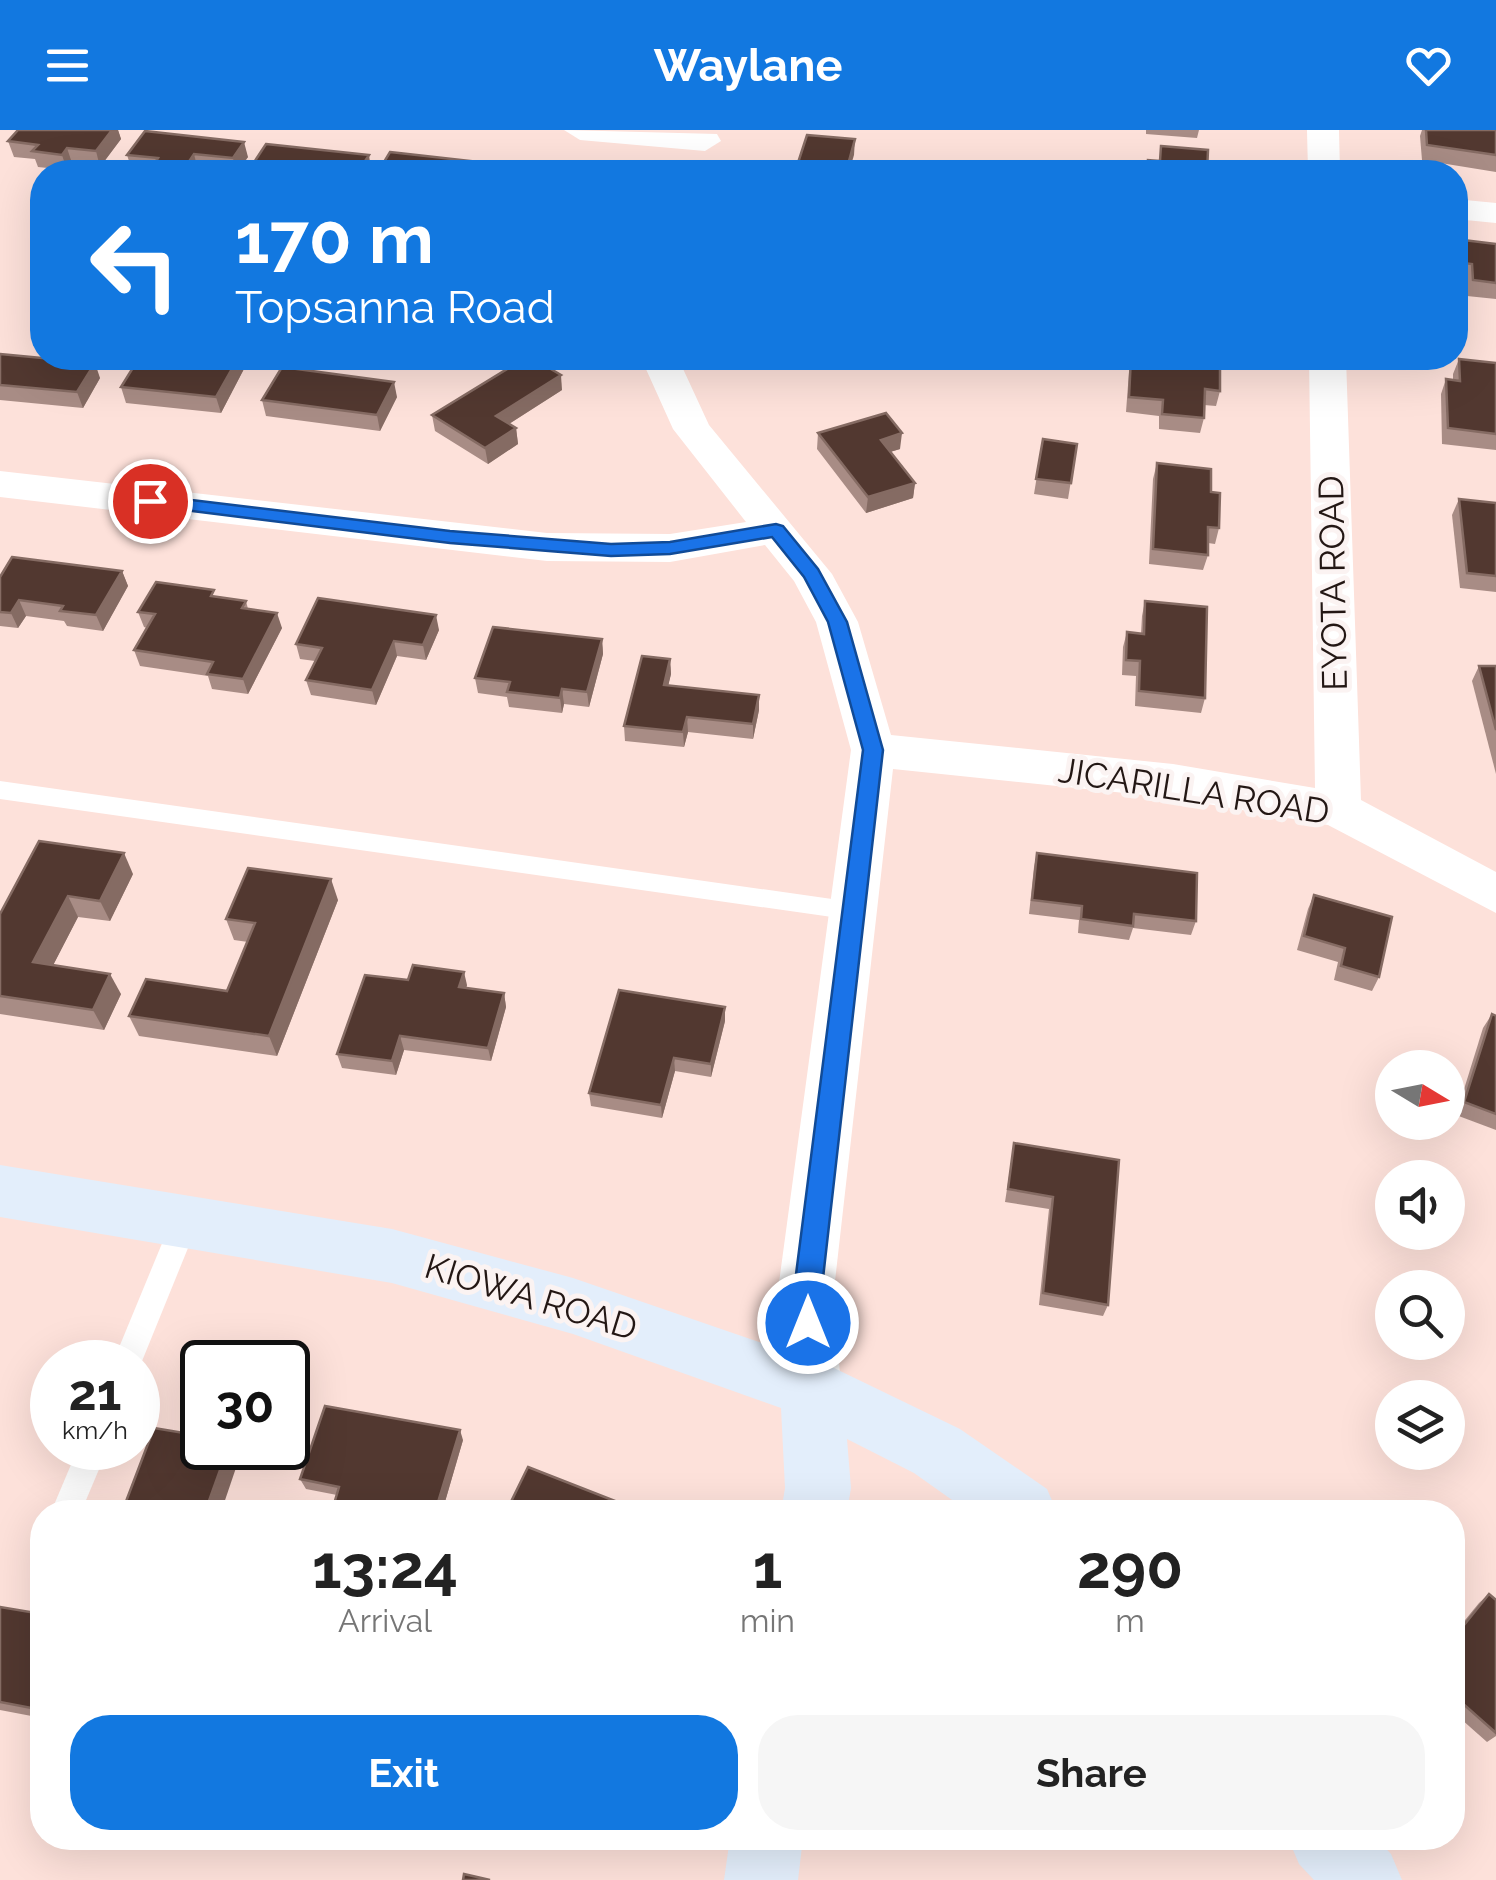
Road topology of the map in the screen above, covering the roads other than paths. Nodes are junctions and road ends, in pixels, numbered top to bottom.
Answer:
1 (580, 130) edge
2 (1323, 130) edge
3 (707, 136) edge
4 (698, 160) edge
5 (1324, 160) edge
6 (1468, 210) edge
7 (1496, 213) edge
8 (665, 370) edge
9 (1328, 370) edge
10 (0, 484) edge
11 (776, 530) junction
12 (873, 750) junction
13 (0, 790) edge
14 (1338, 809) junction
15 (1496, 894) edge
16 (853, 912) junction
17 (0, 1190) edge
18 (184, 1222) junction
19 (136, 1340) edge
20 (812, 1389) junction
21 (84, 1470) edge
22 (71, 1500) edge
23 (816, 1500) edge
24 (1007, 1500) edge
25 (765, 1850) edge
26 (1336, 1850) edge
27 (761, 1880) edge
28 (1365, 1880) edge

1 - 3 street
2 - 5 street
3 - 4 street
6 - 7 street
8 - 11 street
9 - 14 street, EYOTA ROAD
10 - 11 street
11 - 12 street
12 - 14 street, JICARILLA ROAD
12 - 16 street
13 - 16 lane
14 - 15 street, JICARILLA ROAD
16 - 20 street
17 - 18 street, KIOWA ROAD
18 - 19 lane
18 - 20 street, KIOWA ROAD
20 - 23 street
20 - 24 street, KIOWA ROAD
21 - 22 lane
25 - 27 street
26 - 28 street

